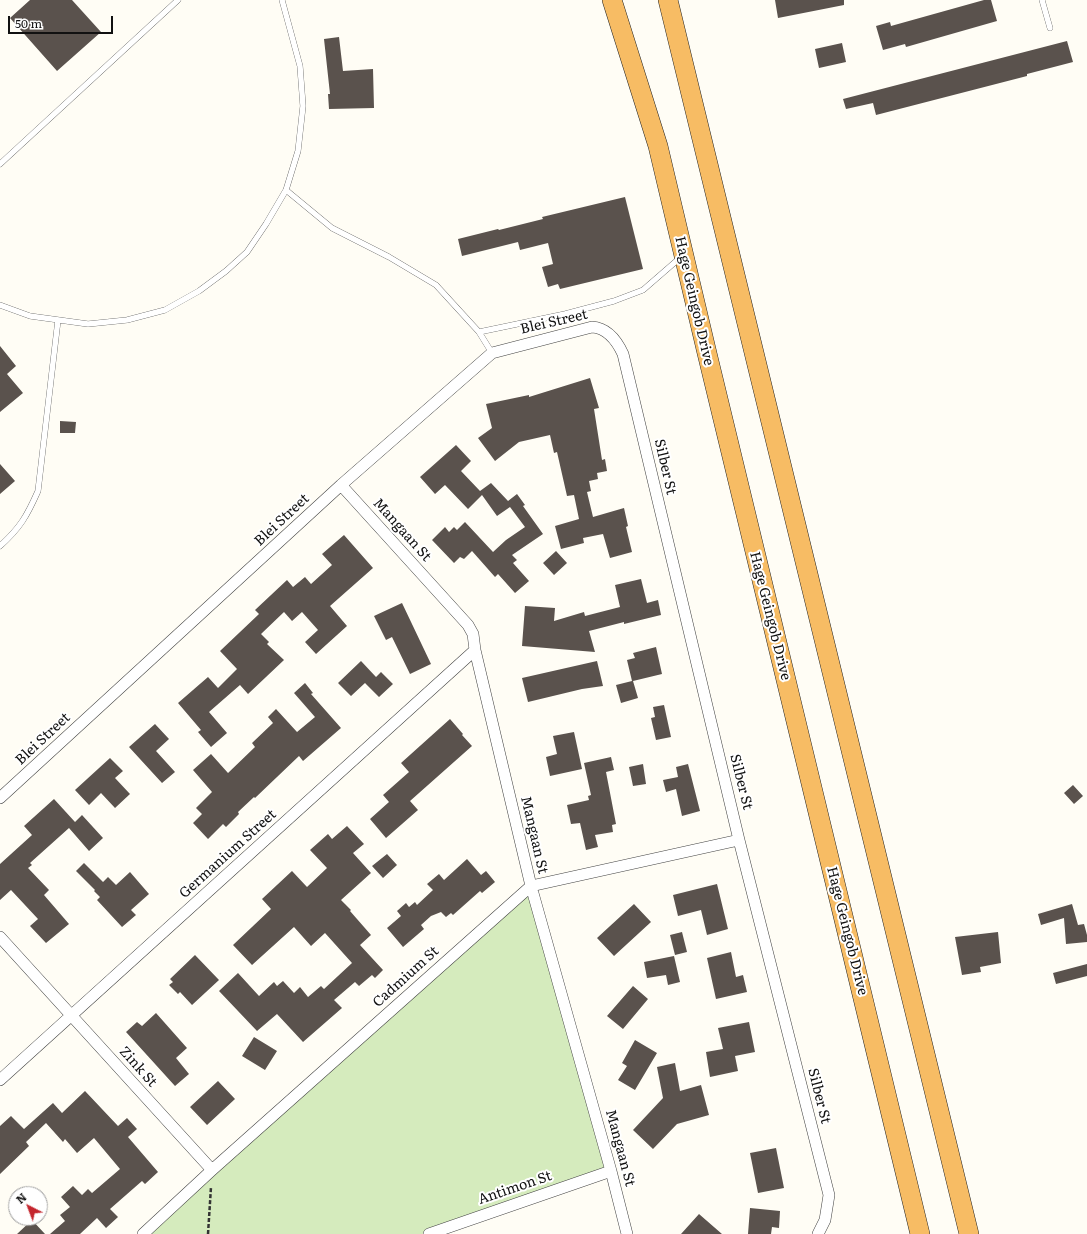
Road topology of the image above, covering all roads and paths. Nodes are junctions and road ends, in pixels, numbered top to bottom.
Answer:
1 (178, 0) edge
2 (282, 0) edge
3 (612, 0) edge
4 (668, 0) edge
5 (1042, 0) edge
6 (1050, 28) dead end
7 (0, 164) edge
8 (286, 190) junction
9 (684, 255) junction
10 (0, 305) edge
11 (58, 320) junction
12 (479, 332) junction
13 (613, 337) joint
14 (492, 353) junction
15 (341, 485) junction
16 (0, 546) edge
17 (475, 650) junction
18 (0, 798) edge
19 (739, 840) junction
20 (531, 886) junction
21 (0, 937) edge
22 (71, 1016) junction
23 (0, 1080) edge
24 (212, 1170) junction
25 (611, 1170) junction
26 (143, 1234) edge
27 (208, 1234) edge
28 (429, 1234) edge
29 (627, 1234) edge
30 (818, 1234) edge
31 (920, 1234) edge
32 (969, 1234) edge

1 - 7 lane
2 - 8 lane
3 - 9 highway, Hage Geingob Drive
4 - 32 highway
5 - 6 lane
8 - 11 lane
8 - 12 lane
9 - 12 lane
9 - 31 highway, Hage Geingob Drive
10 - 11 lane
11 - 16 lane
12 - 14 lane
13 - 14 street, Blei Street
13 - 19 street, Silber St
14 - 15 street, Blei Street
15 - 17 street, Mangaan St
15 - 18 street, Blei Street
17 - 20 street, Mangaan St
17 - 22 street, Germanium Street
19 - 20 street, Cadmium St
19 - 30 street, Silber St
20 - 24 street, Cadmium St
20 - 25 street, Mangaan St
21 - 22 street, Zink St
22 - 23 street, Germanium Street
22 - 24 street, Zink St
24 - 26 street, Cadmium St
24 - 27 path
25 - 28 street, Antimon St
25 - 29 street, Mangaan St

